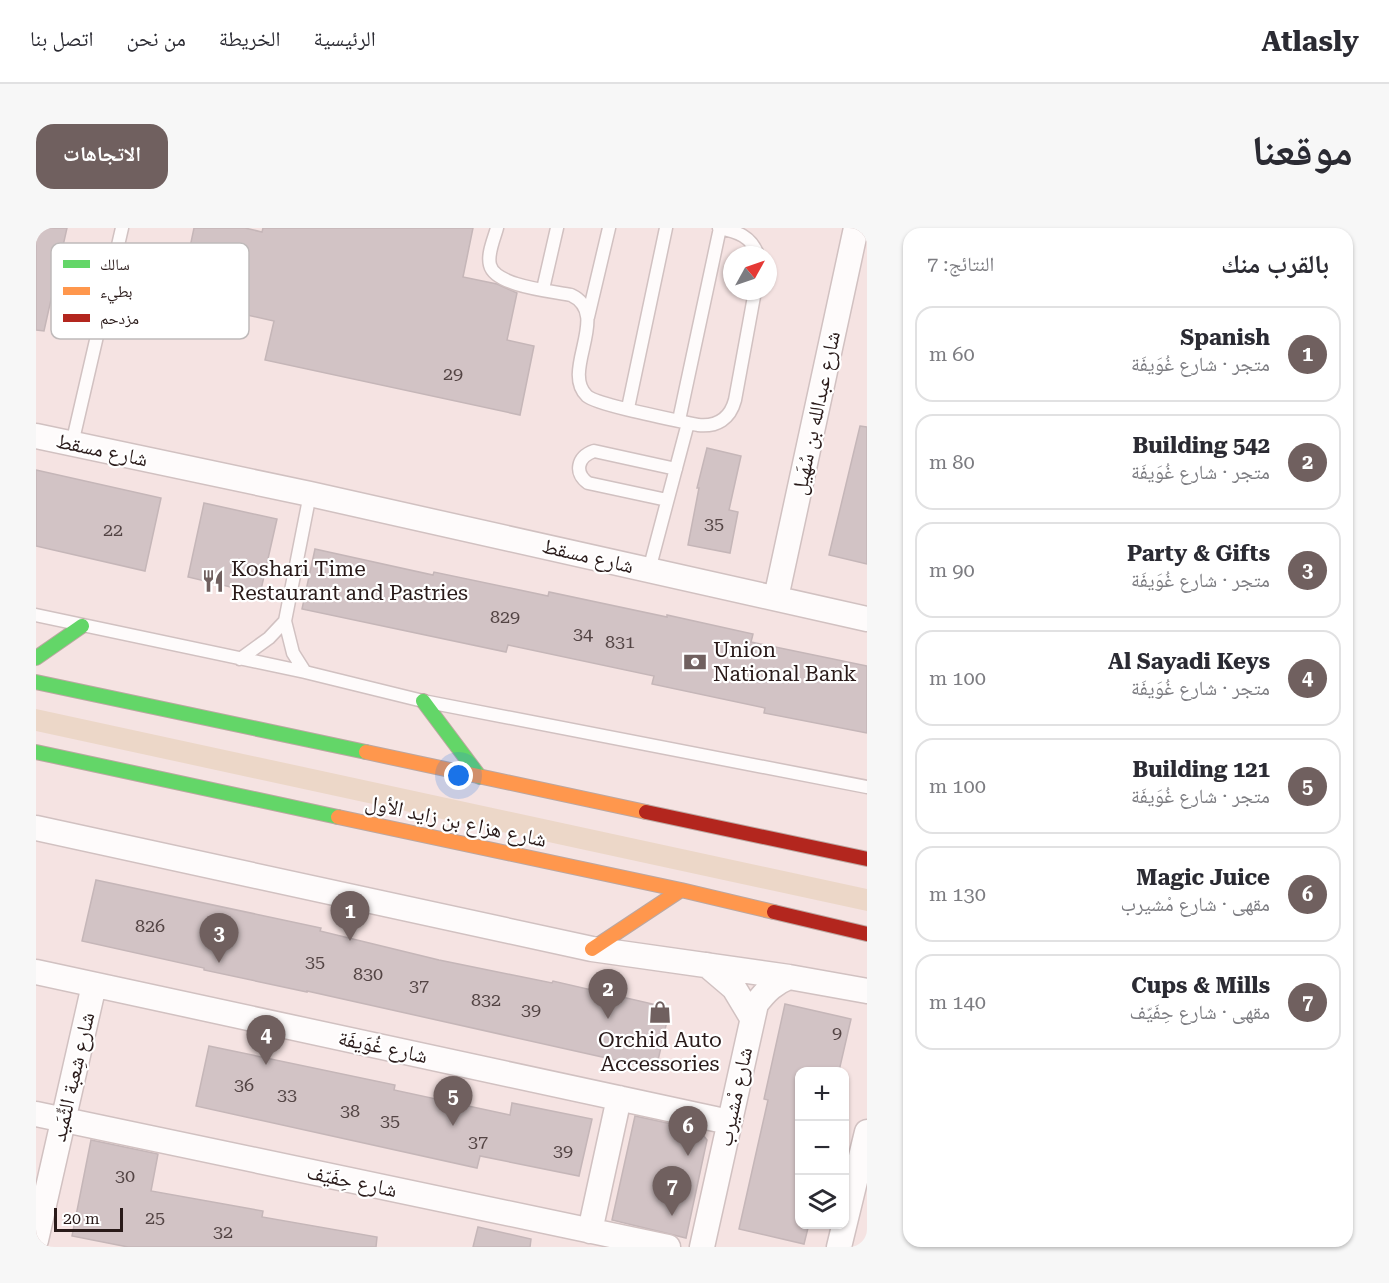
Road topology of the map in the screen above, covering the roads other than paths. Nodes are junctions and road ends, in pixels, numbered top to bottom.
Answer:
1 (122, 228) edge
2 (497, 228) edge
3 (557, 228) edge
4 (609, 228) edge
5 (666, 228) edge
6 (720, 228) edge
7 (855, 228) edge
8 (119, 243) edge
9 (753, 246) edge
10 (543, 289) junction
11 (753, 300) edge
12 (587, 319) junction
13 (96, 339) edge
14 (628, 408) junction
15 (684, 421) junction
16 (36, 436) edge
17 (72, 444) junction
18 (676, 469) junction
19 (310, 494) junction
20 (667, 500) junction
21 (649, 570) junction
22 (776, 598) junction
23 (36, 615) edge
24 (867, 618) edge
25 (285, 621) junction
26 (82, 626) junction
27 (36, 658) edge
28 (240, 659) junction
29 (305, 672) junction
30 (36, 682) edge
31 (423, 701) junction
32 (36, 752) edge
33 (480, 777) junction
34 (864, 784) edge
35 (36, 828) edge
36 (867, 859) edge
37 (681, 890) junction
38 (867, 934) edge
39 (592, 948) junction
40 (707, 965) junction
41 (36, 972) edge
42 (789, 977) junction
43 (94, 985) junction
44 (867, 990) edge
45 (752, 1018) junction
46 (619, 1098) junction
47 (36, 1114) edge
48 (63, 1120) junction
49 (729, 1122) junction
50 (867, 1132) edge
51 (862, 1168) edge
52 (590, 1231) junction
53 (36, 1240) edge
54 (668, 1247) edge
55 (702, 1247) edge
56 (839, 1247) edge

1 - 8 lane
2 - 10 lane
3 - 10 lane
4 - 12 lane
5 - 14 lane
6 - 9 lane
6 - 15 lane
7 - 22 street, شارع عبدالله بن سُهَيل
10 - 12 lane
11 - 15 lane
12 - 14 lane
13 - 17 lane
14 - 15 lane
15 - 18 lane
16 - 17 street, شارع مسقط
17 - 19 street, شارع مسقط
18 - 20 lane
18 - 20 lane
19 - 21 street, شارع مسقط
19 - 25 lane
20 - 21 lane
21 - 22 street, شارع مسقط
22 - 24 street, شارع مسقط
23 - 26 lane
25 - 28 lane
25 - 29 lane
26 - 27 main road
26 - 28 lane
28 - 29 lane
29 - 31 lane
30 - 33 main road
31 - 33 main road
31 - 34 lane
32 - 37 main road, شارع هزاع بن زايد الأول
33 - 36 main road
35 - 39 street
37 - 38 main road, شارع هزاع بن زايد الأول
37 - 39 main road
39 - 40 street
40 - 42 street
40 - 45 street, شارع مْشيرب
41 - 43 street, شارع غُوَيفَة
42 - 44 street
42 - 45 street, شارع مْشيرب
43 - 46 street, شارع غُوَيفَة
43 - 48 street, شارع شِعبة الثِّمَيد
45 - 49 street, شارع مْشيرب
46 - 49 street, شارع غُوَيفَة
46 - 52 street
47 - 48 street, شارع حِفَيّف
48 - 52 street, شارع حِفَيّف
48 - 53 street, شارع شِعبة الثِّمَيد
49 - 55 street, شارع مْشيرب
50 - 51 street
51 - 56 street
52 - 54 street, شارع حِفَيّف

